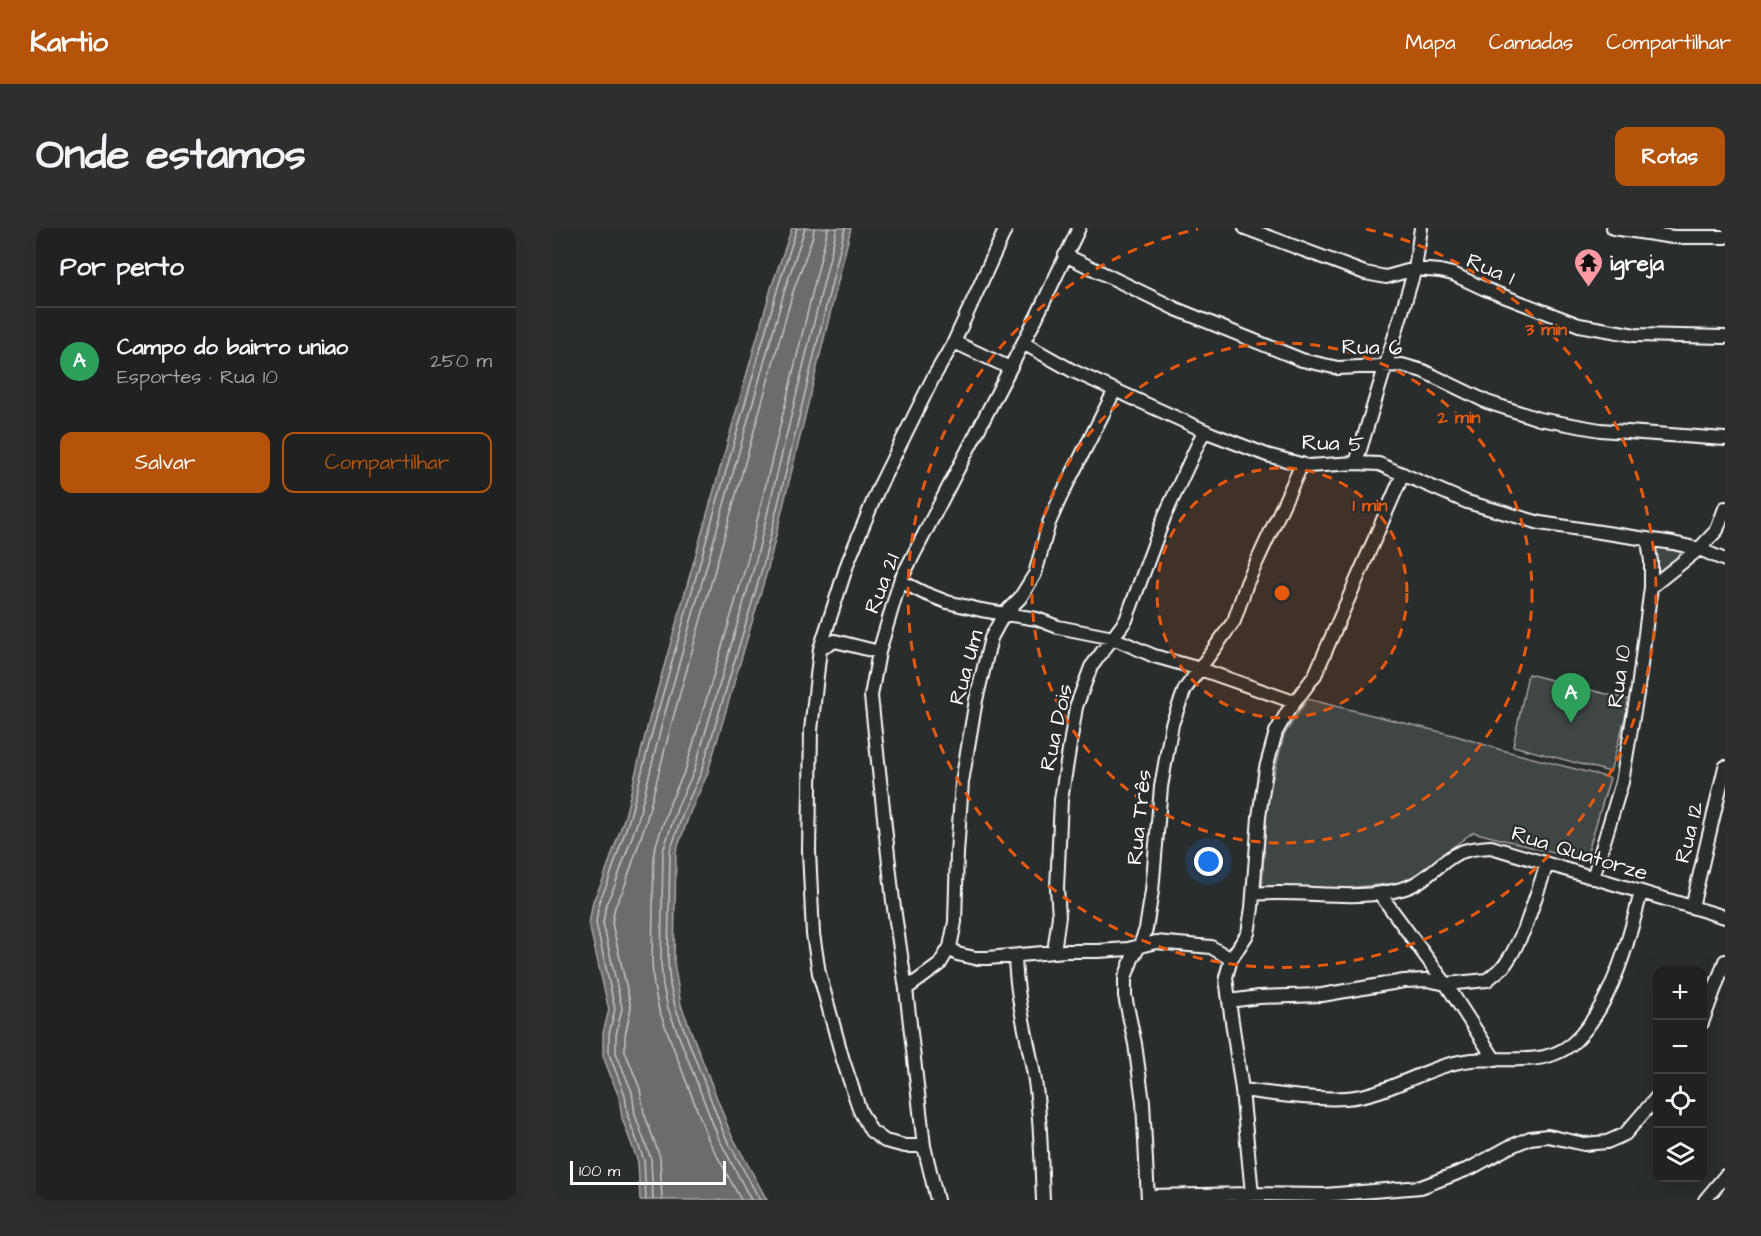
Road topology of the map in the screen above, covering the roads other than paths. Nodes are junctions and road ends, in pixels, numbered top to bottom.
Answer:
1 (1006, 228) edge
2 (1079, 228) edge
3 (1245, 228) edge
4 (1421, 228) edge
5 (1613, 228) edge
6 (1725, 237) edge
7 (1065, 255) junction
8 (1415, 269) junction
9 (1725, 337) edge
10 (954, 342) junction
11 (1023, 343) junction
12 (1387, 366) junction
13 (1010, 368) junction
14 (1115, 390) junction
15 (1204, 431) junction
16 (1725, 439) edge
17 (1356, 463) junction
18 (1302, 464) junction
19 (1403, 474) junction
20 (1725, 508) edge
21 (1648, 540) junction
22 (1700, 549) junction
23 (1725, 560) edge
24 (900, 580) junction
25 (1651, 587) junction
26 (1004, 614) junction
27 (1113, 638) junction
28 (820, 649) junction
29 (879, 652) junction
30 (1200, 669) junction
31 (1294, 702) junction
32 (1725, 767) edge
33 (1547, 864) junction
34 (1593, 878) junction
35 (1641, 892) junction
36 (1253, 894) junction
37 (1380, 894) junction
38 (1692, 907) junction
39 (1725, 917) edge
40 (1140, 945) junction
41 (950, 947) junction
42 (1054, 952) junction
43 (1015, 956) junction
44 (1231, 959) junction
45 (1725, 961) edge
46 (1446, 984) junction
47 (906, 988) junction
48 (1229, 1001) junction
49 (1703, 1020) edge
50 (1495, 1060) junction
51 (1242, 1090) junction
52 (1653, 1102) edge
53 (924, 1146) junction
54 (1725, 1176) edge
55 (1421, 1187) junction
56 (1252, 1194) junction
57 (1148, 1198) edge
58 (937, 1200) edge
59 (1043, 1200) edge
60 (1426, 1200) edge
61 (1706, 1200) edge

1 - 10 street
2 - 7 street, Rua 21
3 - 8 street, Rua 1
4 - 8 street
5 - 6 street
7 - 11 street, Rua 21
7 - 12 street, Rua 6
8 - 9 street, Rua 1
8 - 12 street
10 - 13 street
10 - 28 street
11 - 13 street, Rua 21
11 - 14 street, Rua 5
12 - 16 street, Rua 6
12 - 17 street
13 - 24 street, Rua 21
14 - 15 street, Rua 5
14 - 26 street, Rua Um
15 - 18 street, Rua 5
15 - 27 street, Rua Dois
17 - 18 street, Rua 5
17 - 19 street, Rua 5
18 - 30 street, Rua Três
19 - 21 street, Rua 5
19 - 31 street
20 - 22 street
21 - 22 street, Rua 5
21 - 25 street, Rua 10
22 - 23 street, Rua 5
22 - 25 street
24 - 26 street
24 - 29 street, Rua 21
25 - 34 street, Rua 10
26 - 27 street
26 - 41 street, Rua Um
27 - 30 street
27 - 42 street, Rua Dois
28 - 29 street
28 - 53 street
29 - 47 street, Rua 21
30 - 31 street
30 - 40 street, Rua Três
31 - 36 street
32 - 38 street, Rua 12
33 - 34 street, Rua Quatorze
33 - 37 street, Rua Quatorze
33 - 46 street
34 - 35 street, Rua Quatorze
35 - 38 street, Rua Quatorze
35 - 50 street
36 - 37 street, Rua Quatorze
36 - 44 street
37 - 46 street
38 - 39 street, Rua Quatorze
40 - 42 street
40 - 44 street
40 - 57 street, Rua Três
41 - 43 street
41 - 47 street
42 - 43 street
43 - 59 street
44 - 48 street
45 - 49 street
46 - 48 street
46 - 50 street
47 - 53 street, Rua 21
48 - 51 street
50 - 51 street
51 - 56 street
52 - 55 street
53 - 58 street, Rua 21
54 - 61 street
55 - 56 street
55 - 60 street
56 - 57 street

